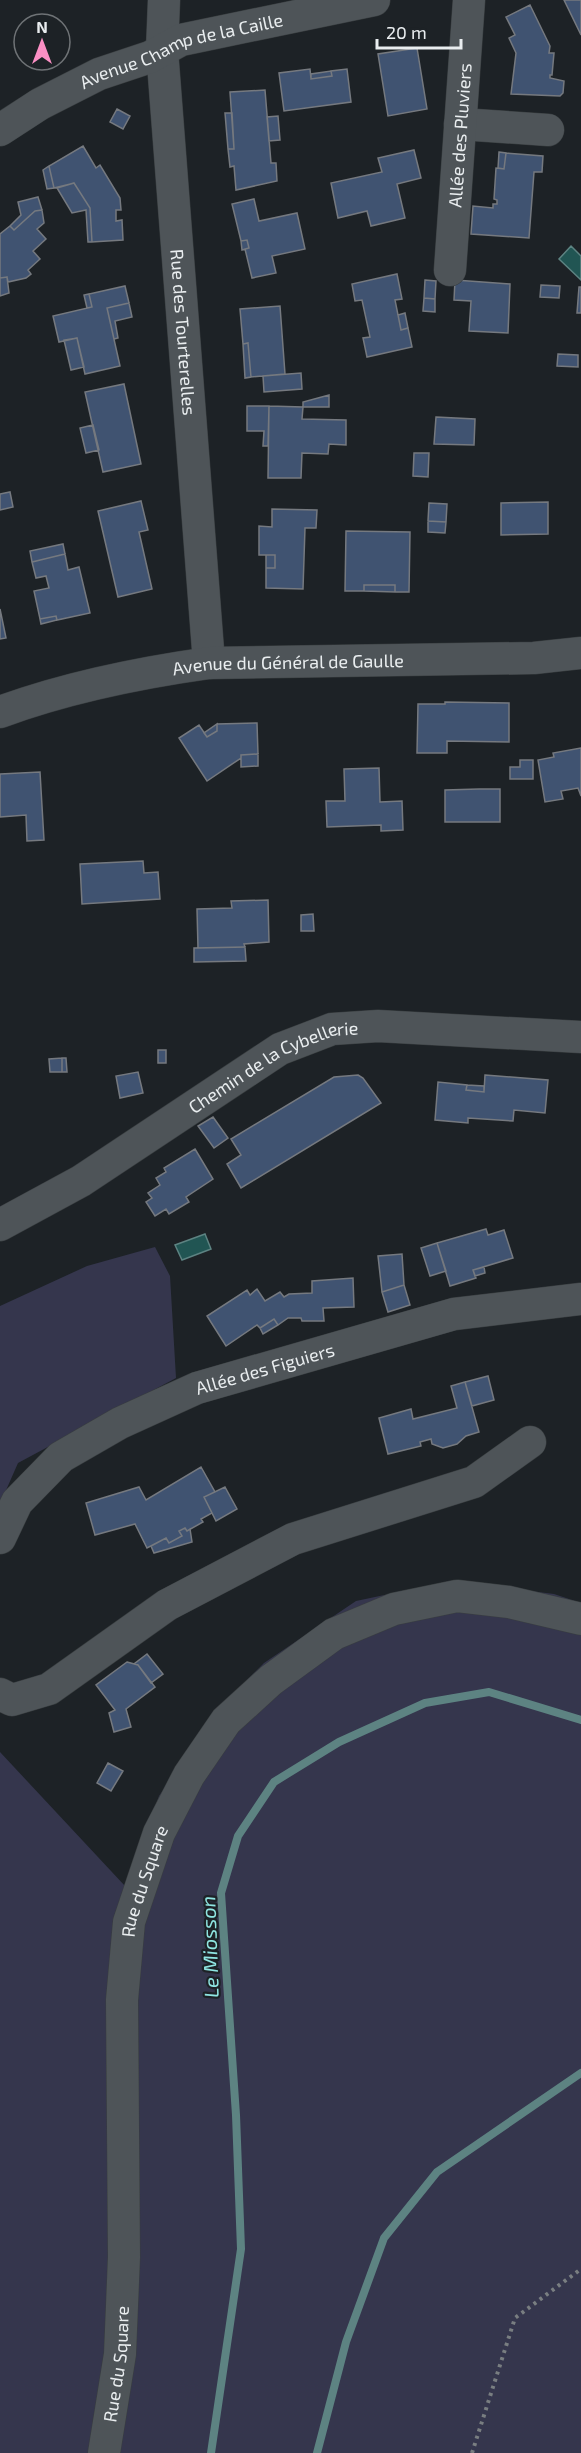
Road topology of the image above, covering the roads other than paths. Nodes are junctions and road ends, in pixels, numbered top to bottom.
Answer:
1 (164, 0) edge
2 (374, 0) edge
3 (469, 0) edge
4 (162, 50) junction
5 (460, 124) junction
6 (0, 130) edge
7 (548, 130) dead end
8 (450, 270) dead end
9 (581, 653) edge
10 (209, 663) junction
11 (0, 712) edge
12 (581, 1037) edge
13 (0, 1225) edge
14 (581, 1299) edge
15 (530, 1442) dead end
16 (0, 1538) edge
17 (581, 1619) edge
18 (0, 1694) edge
19 (104, 2453) edge

1 - 4 street, Rue des Tourterelles
2 - 4 street, Avenue Champ de la Caille
3 - 5 street, Allée des Pluviers
4 - 6 street, Avenue Champ de la Caille
4 - 10 street, Rue des Tourterelles
5 - 7 street
5 - 8 street, Allée des Pluviers
9 - 10 street, Avenue du Général de Gaulle
10 - 11 street, Avenue du Général de Gaulle
12 - 13 street, Chemin de la Cybellerie
14 - 16 street, Allée des Figuiers
15 - 18 street
17 - 19 street, Rue du Square

